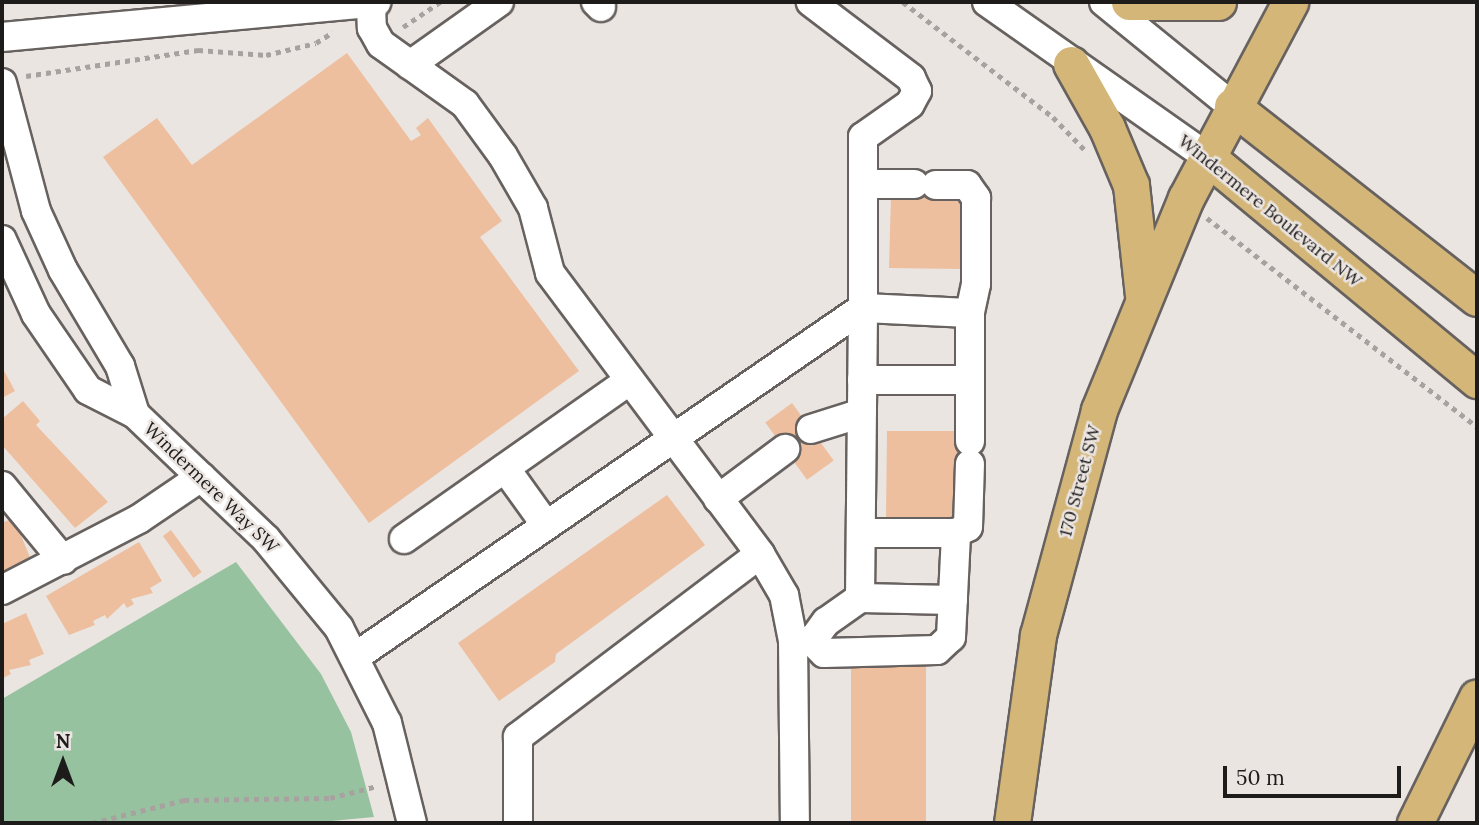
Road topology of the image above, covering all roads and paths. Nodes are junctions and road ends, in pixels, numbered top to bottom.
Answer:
1 (440, 2) edge
2 (499, 2) edge
3 (811, 2) edge
4 (903, 2) edge
5 (987, 2) edge
6 (1104, 2) edge
7 (1129, 2) edge
8 (1218, 2) edge
9 (1290, 2) edge
10 (341, 5) edge
11 (373, 11) edge
12 (2, 37) edge
13 (1071, 64) junction
14 (410, 65) junction
15 (13, 79) edge
16 (1232, 106) junction
17 (1090, 156) dead end
18 (1206, 156) junction
19 (864, 184) junction
20 (1186, 198) junction
21 (3, 245) edge
22 (1143, 296) junction
23 (1477, 298) edge
24 (863, 308) junction
25 (971, 313) junction
26 (862, 380) junction
27 (970, 380) junction
28 (1477, 380) edge
29 (629, 381) junction
30 (862, 413) junction
31 (135, 414) junction
32 (1477, 427) edge
33 (811, 429) dead end
34 (671, 438) junction
35 (785, 449) dead end
36 (505, 468) junction
37 (201, 477) junction
38 (2, 486) edge
39 (718, 499) junction
40 (545, 525) junction
41 (862, 533) junction
42 (956, 533) junction
43 (404, 539) dead end
44 (760, 554) junction
45 (63, 560) junction
46 (2, 590) edge
47 (860, 598) junction
48 (953, 600) junction
49 (803, 641) junction
50 (355, 657) junction
51 (1475, 703) edge
52 (403, 779) junction
53 (103, 821) edge
54 (92, 823) edge
55 (412, 823) edge
56 (518, 823) edge
57 (794, 823) edge
58 (1012, 823) edge
59 (1415, 823) edge

1 - 11 path
2 - 14 street
3 - 19 street
4 - 17 path
5 - 13 street, Windermere Boulevard NW
6 - 16 street
7 - 8 main road
9 - 16 main road, 170 Street SW
10 - 11 street
10 - 12 street
11 - 14 street
11 - 15 path
13 - 18 street, Windermere Boulevard NW
13 - 22 main road
14 - 29 street
15 - 31 street, Windermere Way SW
16 - 18 main road, 170 Street SW
16 - 23 main road
18 - 20 main road, 170 Street SW
18 - 28 main road, Windermere Boulevard NW
19 - 24 street
19 - 25 street
20 - 22 main road, 170 Street SW
20 - 32 path
21 - 31 street, Windermere Way SW
22 - 58 main road, 170 Street SW
24 - 25 street
24 - 26 street
24 - 34 street
25 - 27 street
26 - 27 street
26 - 30 street
27 - 42 street
29 - 34 street
29 - 36 street
30 - 33 street
30 - 41 street
31 - 37 street, Windermere Way SW
34 - 39 street
34 - 40 street
35 - 39 street
36 - 40 street
36 - 43 street
37 - 45 street
37 - 50 street, Windermere Way SW
38 - 45 street
39 - 44 street
40 - 50 street
41 - 42 street
41 - 47 street
42 - 48 street
44 - 49 street
44 - 56 street
45 - 46 street
47 - 48 street
47 - 49 street
48 - 49 street
49 - 57 street
50 - 52 street, Windermere Way SW
51 - 59 main road
52 - 53 path
52 - 55 street, Windermere Way SW
53 - 54 path

